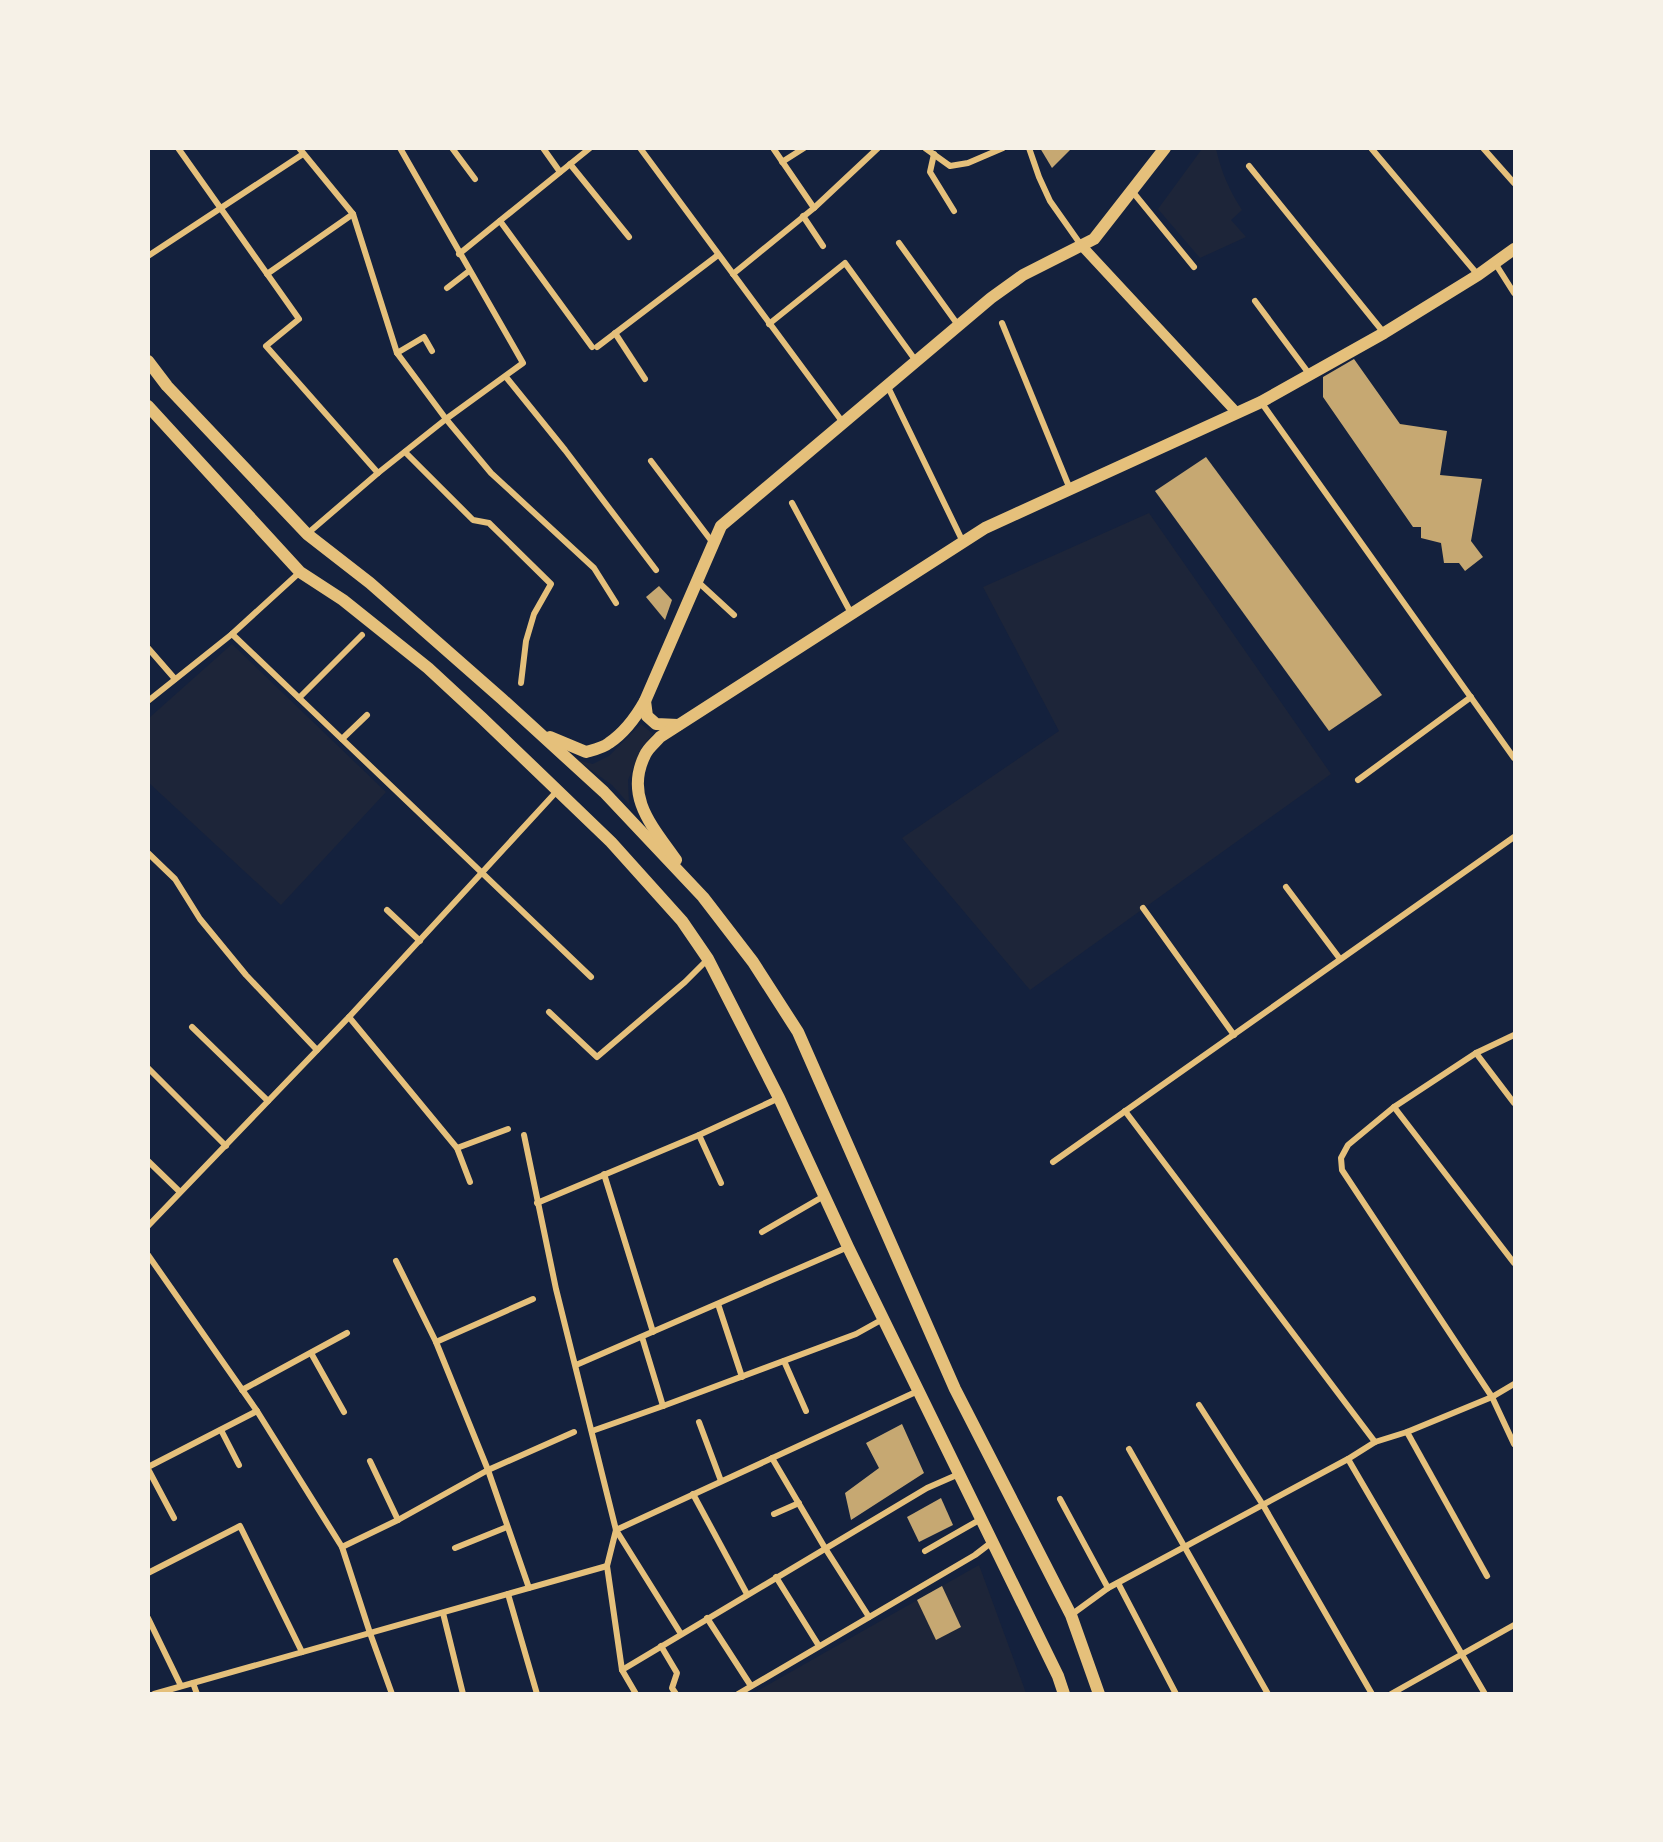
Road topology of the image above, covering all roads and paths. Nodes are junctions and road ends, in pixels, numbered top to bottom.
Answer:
1 (177, 148) edge
2 (411, 148) edge
3 (452, 148) edge
4 (543, 148) edge
5 (590, 148) edge
6 (640, 148) edge
7 (773, 148) edge
8 (804, 148) edge
9 (878, 148) edge
10 (1003, 148) edge
11 (1029, 148) edge
12 (1165, 148) edge
13 (1371, 148) edge
14 (1483, 148) edge
15 (926, 149) edge
16 (301, 151) edge
17 (402, 151) edge
18 (934, 154) junction
19 (782, 162) junction
20 (570, 164) junction
21 (1249, 166) dead end
22 (560, 172) junction
23 (475, 179) dead end
24 (1515, 183) edge
25 (1132, 191) junction
26 (814, 208) junction
27 (220, 209) junction
28 (954, 211) dead end
29 (353, 214) junction
30 (803, 216) junction
31 (500, 221) junction
32 (629, 237) dead end
33 (899, 243) dead end
34 (1081, 245) junction
35 (823, 246) dead end
36 (1515, 249) edge
37 (459, 254) junction
38 (718, 255) junction
39 (148, 256) edge
40 (1495, 263) junction
41 (1194, 267) dead end
42 (469, 271) junction
43 (267, 274) junction
44 (733, 274) junction
45 (1478, 275) junction
46 (447, 288) dead end
47 (1515, 293) edge
48 (1255, 301) dead end
49 (1002, 323) dead end
50 (770, 324) junction
51 (959, 326) junction
52 (615, 333) junction
53 (1384, 333) junction
54 (432, 351) dead end
55 (397, 353) junction
56 (148, 361) edge
57 (916, 362) junction
58 (1311, 375) junction
59 (506, 377) junction
60 (645, 379) dead end
61 (888, 387) junction
62 (1261, 402) junction
63 (151, 412) edge
64 (1237, 413) junction
65 (446, 419) junction
66 (844, 424) junction
67 (405, 452) junction
68 (651, 460) dead end
69 (378, 473) junction
70 (1070, 489) junction
71 (792, 503) dead end
72 (307, 534) junction
73 (963, 542) junction
74 (714, 543) junction
75 (656, 570) dead end
76 (300, 572) junction
77 (697, 581) junction
78 (616, 603) dead end
79 (851, 614) junction
80 (734, 615) dead end
81 (232, 634) junction
82 (362, 635) dead end
83 (148, 648) edge
84 (175, 679) junction
85 (521, 683) dead end
86 (1471, 697) junction
87 (299, 698) junction
88 (148, 701) edge
89 (645, 701) junction
90 (368, 715) dead end
91 (678, 725) junction
92 (532, 727) junction
93 (342, 739) junction
94 (1515, 758) edge
95 (1358, 780) dead end
96 (557, 791) junction
97 (1515, 837) edge
98 (148, 853) edge
99 (482, 873) junction
100 (1286, 887) dead end
101 (703, 897) junction
102 (1143, 908) dead end
103 (387, 910) dead end
104 (420, 940) junction
105 (708, 958) junction
106 (1340, 959) junction
107 (591, 977) dead end
108 (549, 1012) dead end
109 (349, 1017) junction
110 (192, 1027) dead end
111 (1233, 1035) junction
112 (1515, 1035) edge
113 (317, 1050) junction
114 (1476, 1053) junction
115 (148, 1068) edge
116 (779, 1098) junction
117 (268, 1101) junction
118 (1515, 1103) edge
119 (1394, 1107) junction
120 (1125, 1111) junction
121 (508, 1129) dead end
122 (524, 1135) dead end
123 (699, 1135) junction
124 (226, 1146) junction
125 (457, 1148) junction
126 (148, 1161) edge
127 (1053, 1162) dead end
128 (604, 1174) junction
129 (470, 1182) dead end
130 (721, 1183) dead end
131 (180, 1192) junction
132 (824, 1196) junction
133 (537, 1203) junction
134 (148, 1226) edge
135 (762, 1232) dead end
136 (848, 1246) junction
137 (148, 1255) edge
138 (396, 1261) dead end
139 (1515, 1263) edge
140 (533, 1299) dead end
141 (718, 1304) junction
142 (884, 1319) junction
143 (653, 1332) junction
144 (347, 1333) dead end
145 (642, 1337) junction
146 (436, 1342) junction
147 (311, 1353) junction
148 (784, 1361) junction
149 (576, 1365) junction
150 (741, 1377) junction
151 (1515, 1384) edge
152 (243, 1390) junction
153 (918, 1391) junction
154 (1492, 1397) junction
155 (1199, 1405) dead end
156 (663, 1406) junction
157 (257, 1411) junction
158 (806, 1411) dead end
159 (344, 1412) dead end
160 (699, 1422) dead end
161 (222, 1430) junction
162 (592, 1431) junction
163 (574, 1432) dead end
164 (1407, 1432) junction
165 (1375, 1442) junction
166 (1515, 1444) edge
167 (1129, 1449) dead end
168 (772, 1458) junction
169 (1348, 1459) junction
170 (370, 1461) dead end
171 (239, 1465) dead end
172 (148, 1468) edge
173 (488, 1470) junction
174 (959, 1474) junction
175 (721, 1482) junction
176 (693, 1494) junction
177 (1060, 1499) dead end
178 (799, 1503) junction
179 (1263, 1505) junction
180 (774, 1514) dead end
181 (174, 1518) dead end
182 (981, 1519) junction
183 (398, 1520) junction
184 (507, 1527) junction
185 (616, 1530) junction
186 (992, 1542) junction
187 (342, 1547) junction
188 (1184, 1547) junction
189 (455, 1548) dead end
190 (825, 1548) junction
191 (925, 1551) dead end
192 (607, 1566) junction
193 (148, 1573) edge
194 (1487, 1576) dead end
195 (776, 1577) junction
196 (1118, 1583) junction
197 (529, 1588) junction
198 (1108, 1588) junction
199 (508, 1594) junction
200 (747, 1594) junction
201 (442, 1613) junction
202 (1071, 1615) junction
203 (869, 1617) junction
204 (148, 1618) edge
205 (707, 1618) junction
206 (1515, 1626) edge
207 (370, 1633) junction
208 (681, 1634) junction
209 (661, 1646) junction
210 (819, 1647) junction
211 (302, 1652) junction
212 (1463, 1655) junction
213 (622, 1670) junction
214 (193, 1683) junction
215 (181, 1686) junction
216 (752, 1686) junction
217 (154, 1694) edge
218 (197, 1694) edge
219 (392, 1694) edge
220 (463, 1694) edge
221 (537, 1694) edge
222 (636, 1694) edge
223 (675, 1694) edge
224 (738, 1694) edge
225 (1064, 1694) edge
226 (1099, 1694) edge
227 (1176, 1694) edge
228 (1268, 1694) edge
229 (1372, 1694) edge
230 (1391, 1694) edge
231 (1485, 1694) edge

1 - 27 street
2 - 17 street
3 - 23 street
4 - 22 street
5 - 20 street
6 - 38 street
7 - 19 street
8 - 19 street
9 - 26 street
10 - 18 street
11 - 34 street
12 - 25 main road
13 - 45 street
14 - 24 street
15 - 18 street
16 - 27 street
16 - 29 street
17 - 37 street
18 - 28 street
19 - 26 street
20 - 22 street
20 - 32 street
21 - 53 street
22 - 31 street
25 - 34 main road
25 - 41 street
26 - 30 street
27 - 39 street
27 - 43 street
29 - 43 street
29 - 55 street
30 - 35 street
30 - 44 street
31 - 37 street
31 - 52 street
33 - 51 street
34 - 51 main road
34 - 64 street
36 - 40 main road
37 - 42 street
38 - 44 street
38 - 52 street
40 - 45 main road
40 - 47 street
42 - 46 street
42 - 59 street
43 - 69 street
44 - 50 street
45 - 53 main road
48 - 58 street
49 - 70 street
50 - 57 street
50 - 66 street
51 - 57 main road
52 - 60 street
53 - 58 main road
54 - 55 street
55 - 65 street
56 - 72 main road
57 - 61 main road
58 - 62 main road
59 - 65 street
59 - 75 street
61 - 66 main road
61 - 73 street
62 - 64 main road
62 - 86 street
63 - 76 main road
64 - 70 main road
65 - 67 street
65 - 78 street
66 - 74 main road
67 - 69 street
67 - 85 street
68 - 74 street
69 - 72 street
70 - 73 main road
71 - 79 street
72 - 92 main road
73 - 79 main road
74 - 77 main road
76 - 81 street
76 - 96 main road
77 - 80 street
77 - 89 main road
79 - 91 main road
81 - 84 street
81 - 87 street
82 - 87 street
83 - 84 street
84 - 88 street
86 - 94 street
86 - 95 street
87 - 93 street
89 - 91 main road
89 - 92 main road
90 - 93 street
91 - 101 main road
92 - 101 main road
93 - 99 street
96 - 99 street
96 - 105 main road
97 - 106 street
98 - 113 street
99 - 104 street
99 - 107 street
100 - 106 street
101 - 202 main road
102 - 111 street
103 - 104 street
104 - 109 street
105 - 108 street
105 - 116 main road
106 - 111 street
109 - 113 street
109 - 125 street
110 - 117 street
111 - 120 street
112 - 114 street
113 - 117 street
114 - 118 street
114 - 119 street
115 - 124 street
116 - 123 street
116 - 132 main road
117 - 124 street
119 - 139 street
119 - 154 street
120 - 127 street
120 - 165 street
121 - 125 street
122 - 133 street
123 - 128 street
123 - 130 street
124 - 131 street
125 - 129 street
126 - 131 street
128 - 133 street
128 - 143 street
131 - 134 street
132 - 135 street
132 - 136 main road
133 - 149 street
136 - 141 street
136 - 142 main road
137 - 152 street
138 - 146 street
140 - 146 street
141 - 143 street
141 - 150 street
142 - 148 street
142 - 153 main road
143 - 145 street
144 - 147 street
145 - 149 street
145 - 156 street
146 - 173 street
147 - 152 street
147 - 159 street
148 - 150 street
148 - 158 street
149 - 162 street
150 - 156 street
151 - 154 street
152 - 157 street
153 - 168 street
153 - 174 main road
154 - 164 street
154 - 166 street
155 - 179 street
156 - 162 street
157 - 161 street
157 - 187 street
160 - 175 street
161 - 171 street
161 - 172 street
162 - 185 street
163 - 173 street
164 - 165 street
164 - 194 street
165 - 169 street
167 - 188 street
168 - 175 street
168 - 178 street
169 - 179 street
169 - 212 street
170 - 183 street
172 - 181 street
173 - 183 street
173 - 184 street
174 - 182 main road
174 - 190 street
175 - 176 street
176 - 185 street
176 - 200 street
177 - 198 street
178 - 180 street
178 - 190 street
179 - 188 street
179 - 229 street
182 - 186 main road
182 - 191 street
183 - 187 street
184 - 189 street
184 - 197 street
185 - 192 street
185 - 208 street
186 - 203 street
186 - 225 main road
187 - 207 street
188 - 196 street
188 - 228 street
190 - 195 street
190 - 203 street
192 - 197 street
192 - 213 street
193 - 211 street
195 - 200 street
195 - 210 street
196 - 198 street
196 - 227 street
197 - 199 street
198 - 202 street
199 - 201 street
199 - 221 street
200 - 205 street
201 - 207 street
201 - 220 street
202 - 226 main road
203 - 210 street
204 - 215 street
205 - 208 street
205 - 216 street
206 - 212 street
207 - 211 street
207 - 219 street
208 - 209 street
209 - 213 street
209 - 223 street
210 - 216 street
211 - 214 street
212 - 230 street
212 - 231 street
213 - 222 street
214 - 215 street
214 - 218 street
215 - 217 street
216 - 224 street

